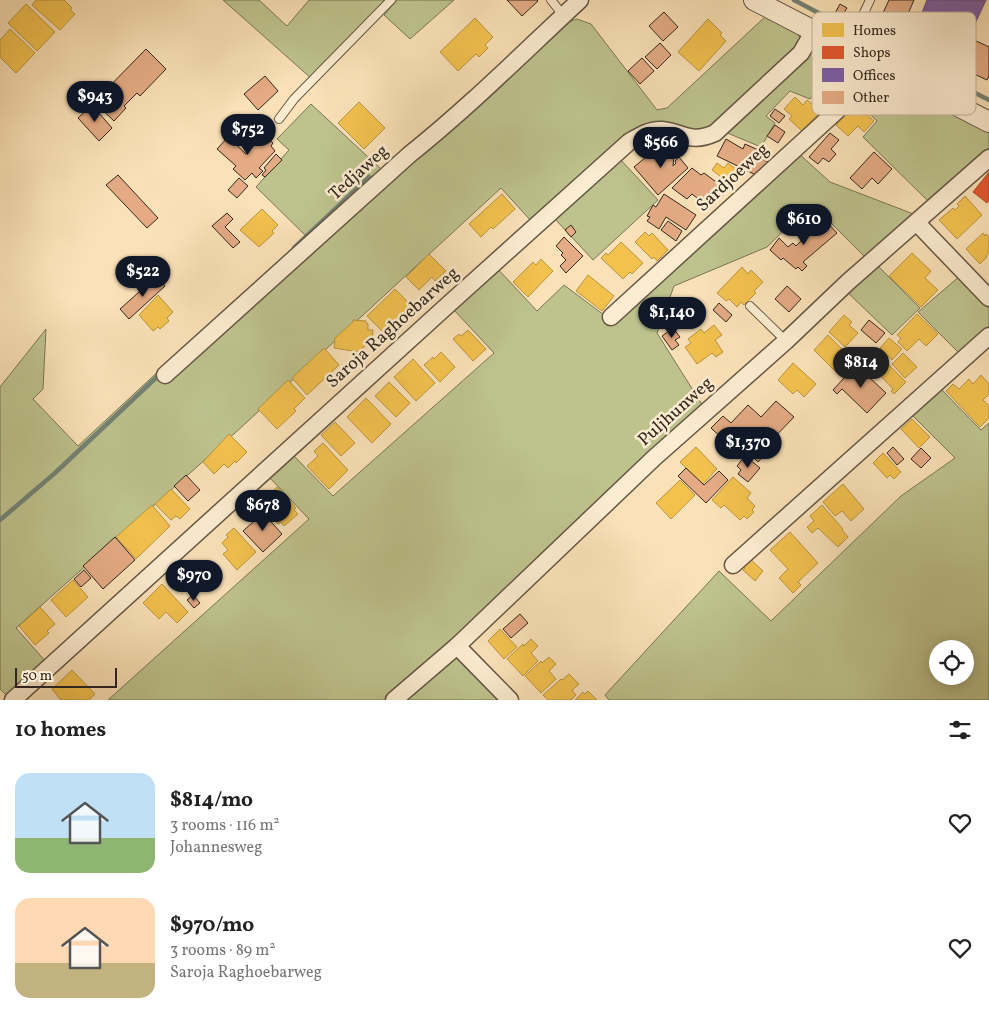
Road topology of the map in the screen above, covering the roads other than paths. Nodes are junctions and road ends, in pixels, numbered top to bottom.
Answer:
1 (391, 0) edge
2 (551, 0) edge
3 (580, 0) edge
4 (754, 0) edge
5 (870, 0) edge
6 (864, 12) edge
7 (563, 15) junction
8 (812, 31) edge
9 (812, 34) edge
10 (832, 115) edge
11 (975, 115) edge
12 (280, 119) dead end
13 (989, 122) edge
14 (989, 158) edge
15 (917, 223) junction
16 (989, 298) edge
17 (750, 306) dead end
18 (611, 317) dead end
19 (989, 336) edge
20 (786, 341) junction
21 (165, 375) dead end
22 (733, 565) dead end
23 (457, 646) junction
24 (12, 700) edge
25 (394, 700) edge
26 (510, 700) edge

1 - 12 lane
2 - 7 lane
3 - 7 street, Tedjaweg
4 - 8 street
5 - 6 lane
7 - 21 street, Tedjaweg
9 - 24 street, Saroja Raghoebarweg
10 - 18 street, Sardjoeweg
11 - 13 street
14 - 15 street, Puljhunweg
15 - 16 street
15 - 20 street, Puljhunweg
17 - 20 lane
19 - 22 street
20 - 23 street, Puljhunweg
23 - 25 street, Puljhunweg
23 - 26 street

